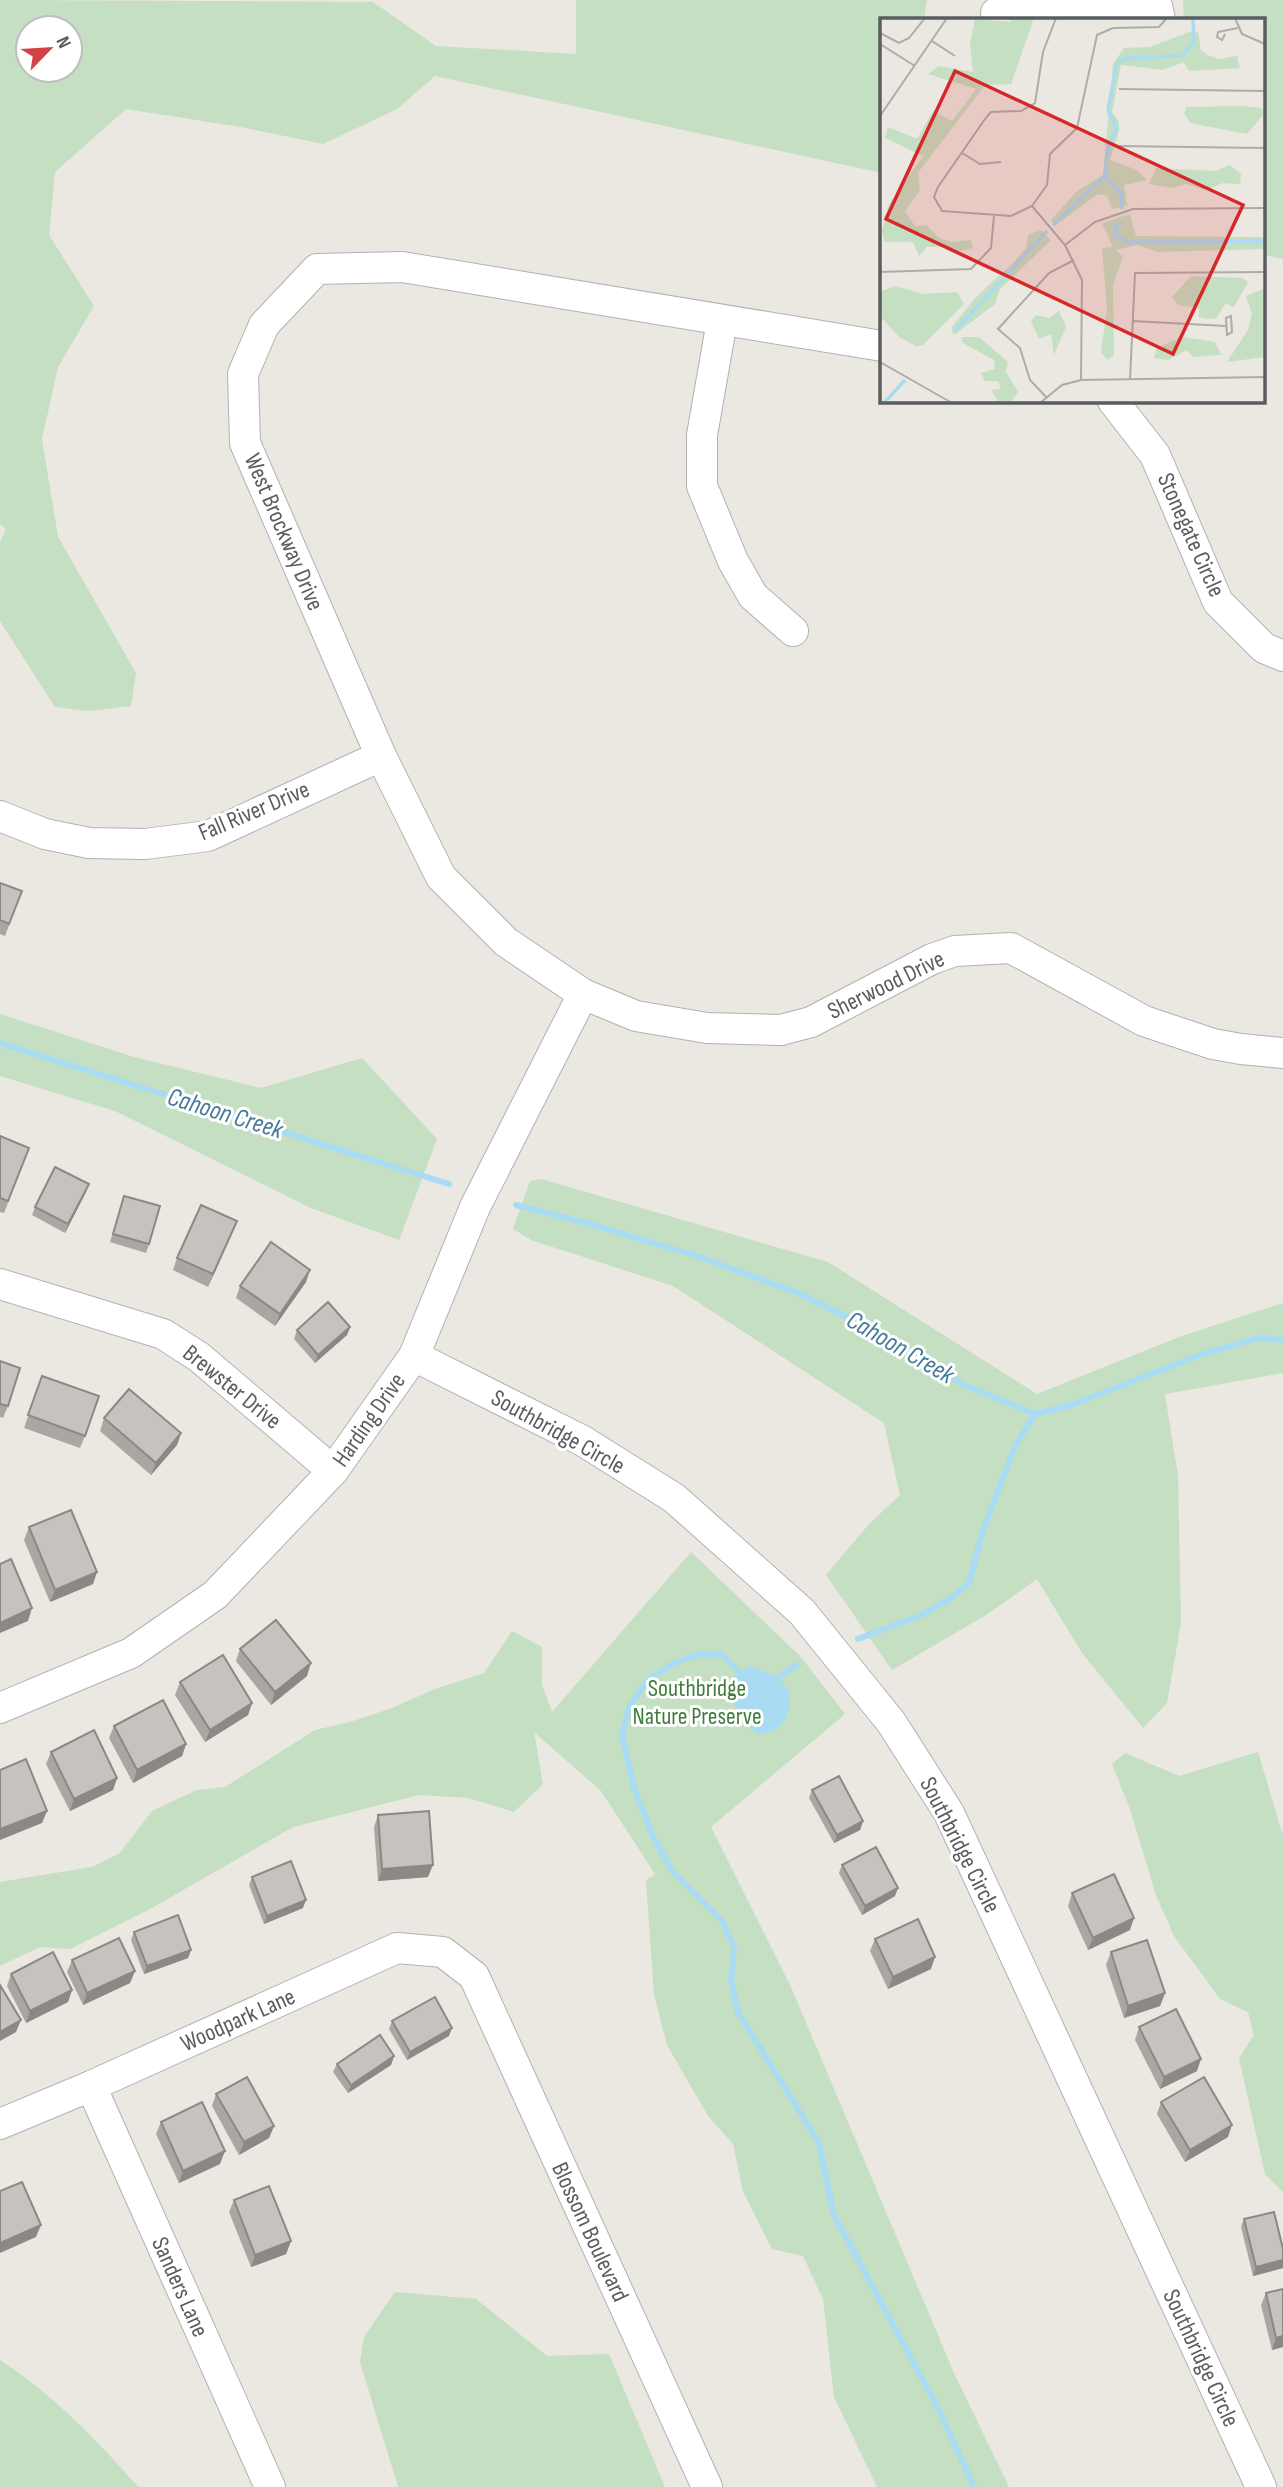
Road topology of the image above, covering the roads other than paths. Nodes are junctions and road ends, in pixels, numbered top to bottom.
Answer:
1 (1060, 5) edge
2 (1158, 8) edge
3 (996, 11) edge
4 (722, 321) junction
5 (880, 346) edge
6 (1114, 402) edge
7 (793, 631) dead end
8 (1283, 656) edge
9 (381, 755) junction
10 (0, 816) edge
11 (583, 994) junction
12 (636, 1016) joint
13 (1283, 1053) edge
14 (0, 1284) edge
15 (414, 1356) junction
16 (332, 1471) junction
17 (0, 1708) edge
18 (474, 1976) joint
19 (91, 2086) junction
20 (0, 2124) edge
21 (270, 2487) edge
22 (707, 2487) edge
23 (1261, 2487) edge

1 - 2 street
1 - 3 street
4 - 5 street
4 - 7 street
4 - 9 street, West Brockway Drive
6 - 8 street, Stonegate Circle
9 - 10 street, Fall River Drive
9 - 11 street, West Brockway Drive
11 - 12 street, West Brockway Drive
11 - 15 street, Harding Drive
12 - 13 street, Sherwood Drive
14 - 16 street, Brewster Drive
15 - 16 street, Harding Drive
15 - 23 street, Southbridge Circle
16 - 17 street, Harding Drive
18 - 19 street, Woodpark Lane
18 - 22 street, Blossom Boulevard
19 - 20 street, Woodpark Lane
19 - 21 street, Sanders Lane

